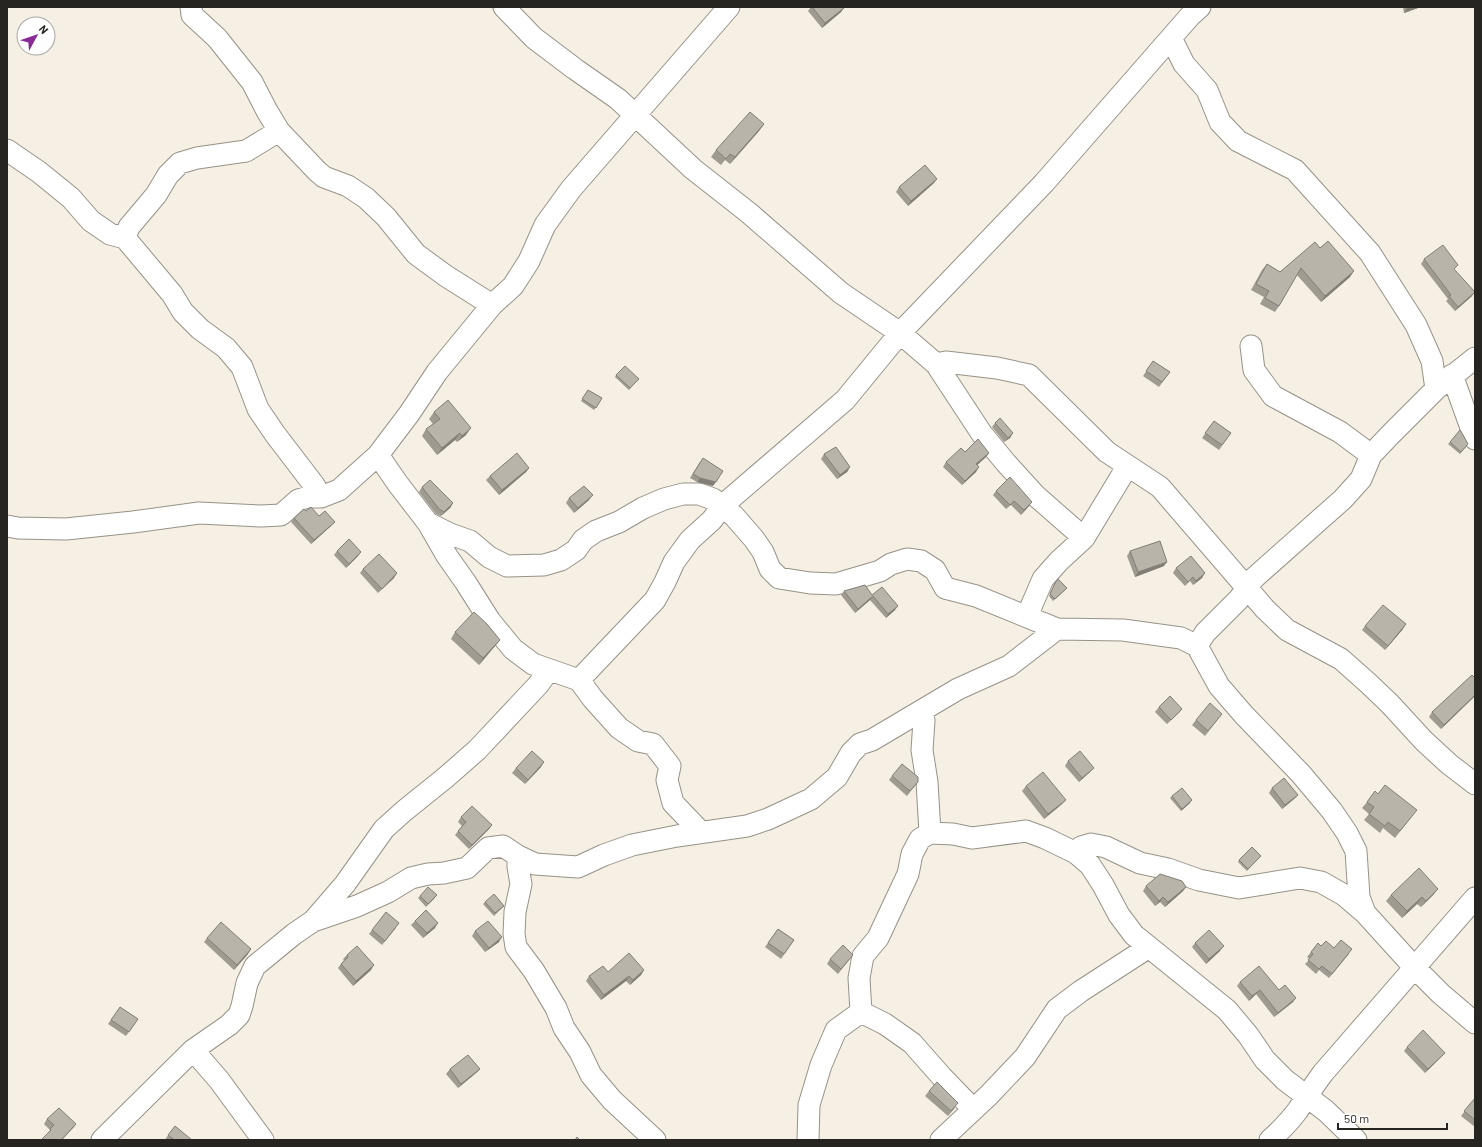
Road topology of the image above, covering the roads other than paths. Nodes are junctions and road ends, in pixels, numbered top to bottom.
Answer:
1 (191, 7) edge
2 (504, 7) edge
3 (729, 7) edge
4 (1189, 10) edge
5 (1171, 38) junction
6 (635, 114) junction
7 (279, 131) junction
8 (7, 150) edge
9 (125, 238) junction
10 (492, 305) junction
11 (900, 333) junction
12 (1251, 346) dead end
13 (1475, 358) edge
14 (936, 364) junction
15 (1452, 375) junction
16 (1436, 389) junction
17 (1475, 439) edge
18 (1371, 455) junction
19 (378, 456) junction
20 (1128, 467) junction
21 (321, 497) junction
22 (722, 506) junction
23 (428, 523) junction
24 (7, 526) edge
25 (1084, 538) junction
26 (1247, 588) junction
27 (1027, 616) junction
28 (1057, 629) junction
29 (1196, 646) junction
30 (549, 670) junction
31 (579, 680) junction
32 (922, 711) junction
33 (1475, 784) edge
34 (699, 833) junction
35 (930, 833) junction
36 (1076, 852) junction
37 (518, 856) junction
38 (1475, 898) edge
39 (1365, 913) junction
40 (313, 921) junction
41 (1149, 947) junction
42 (1414, 967) junction
43 (861, 1012) junction
44 (1475, 1023) edge
45 (193, 1050) junction
46 (1306, 1095) junction
47 (974, 1109) junction
48 (102, 1140) edge
49 (264, 1140) edge
50 (656, 1140) edge
51 (808, 1140) edge
52 (940, 1140) edge
53 (1270, 1140) edge
54 (1356, 1140) edge

1 - 7 street
2 - 6 street
3 - 6 street
4 - 5 street
5 - 11 street
5 - 16 street
6 - 10 street
6 - 11 street
7 - 9 street
7 - 10 street
8 - 9 street
9 - 21 street
10 - 19 street
11 - 14 street
11 - 22 street
12 - 18 street
13 - 15 street
14 - 20 street
14 - 25 street
15 - 16 street
15 - 17 street
16 - 18 street
18 - 26 street
19 - 21 street
19 - 23 street
20 - 25 street
20 - 26 street
21 - 24 street
22 - 23 street
22 - 27 street
22 - 31 street
23 - 30 street
25 - 27 street
26 - 29 street
26 - 33 street
27 - 28 street
28 - 29 street
28 - 32 street
29 - 39 street
30 - 31 street
30 - 40 street
31 - 34 street
32 - 34 street
32 - 35 street
34 - 37 street
35 - 36 street
35 - 43 street
36 - 39 street
36 - 41 street
37 - 40 street
37 - 50 street
38 - 42 street
39 - 42 street
40 - 45 street
41 - 46 street
41 - 47 street
42 - 44 street
42 - 46 street
43 - 47 street
43 - 51 street
45 - 48 street
45 - 49 street
46 - 53 street
46 - 54 street
47 - 52 street

